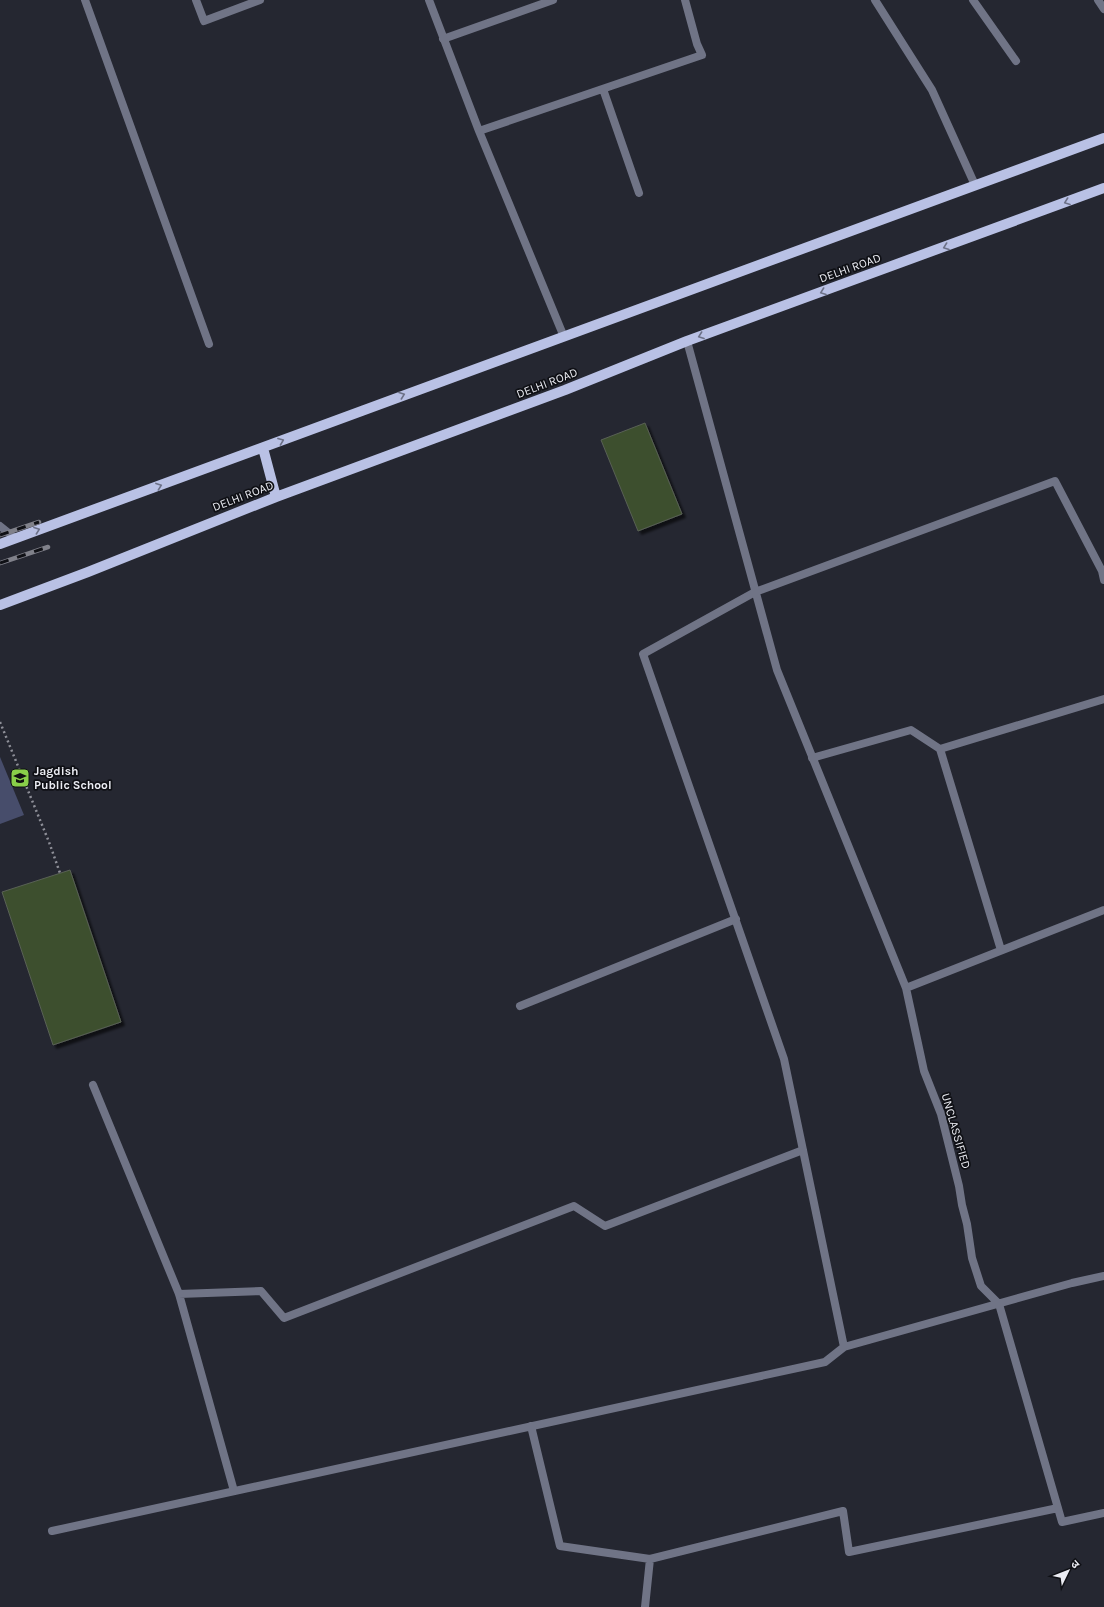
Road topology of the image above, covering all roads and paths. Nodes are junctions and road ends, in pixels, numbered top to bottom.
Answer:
1 (85, 0) edge
2 (196, 0) edge
3 (260, 0) edge
4 (429, 0) edge
5 (553, 0) edge
6 (685, 0) edge
7 (875, 0) edge
8 (973, 0) edge
9 (1098, 0) edge
10 (1104, 9) edge
11 (443, 40) junction
12 (1016, 61) dead end
13 (603, 89) junction
14 (479, 131) junction
15 (1104, 138) edge
16 (975, 185) junction
17 (1104, 188) edge
18 (640, 193) dead end
19 (564, 337) junction
20 (687, 341) junction
21 (209, 344) dead end
22 (263, 448) junction
23 (276, 497) junction
24 (0, 526) edge
25 (15, 538) junction
26 (0, 544) edge
27 (1104, 580) edge
28 (755, 592) junction
29 (0, 605) edge
30 (1103, 698) edge
31 (0, 722) edge
32 (940, 748) junction
33 (812, 758) junction
34 (60, 873) dead end
35 (1104, 910) edge
36 (736, 919) junction
37 (1001, 950) junction
38 (906, 988) junction
39 (520, 1006) dead end
40 (93, 1085) dead end
41 (803, 1150) junction
42 (1104, 1276) edge
43 (180, 1294) junction
44 (999, 1304) junction
45 (844, 1347) junction
46 (532, 1426) junction
47 (234, 1491) junction
48 (1058, 1508) junction
49 (1104, 1513) edge
50 (52, 1531) dead end
51 (650, 1559) junction
52 (645, 1607) edge

1 - 21 street
2 - 3 street
4 - 11 street
5 - 11 street
6 - 13 street
7 - 16 street
8 - 12 street
9 - 10 street
11 - 14 street
13 - 14 street
13 - 18 street
14 - 19 street
15 - 16 main road
16 - 19 main road
17 -> 20 main road, DELHI ROAD
22 -> 19 main road
20 - 23 main road, DELHI ROAD
20 - 28 street, UNCLASSIFIED
22 - 23 main road
25 -> 22 main road
23 - 29 main road, DELHI ROAD
24 - 25 street
25 - 26 main road
27 - 28 street
28 - 33 street, UNCLASSIFIED
28 - 36 street
30 - 32 street
31 - 34 path
32 - 33 street
32 - 37 street
33 - 38 street, UNCLASSIFIED
35 - 37 street
36 - 39 street
36 - 41 street
37 - 38 street
38 - 44 street, UNCLASSIFIED
40 - 43 street
41 - 43 street
41 - 45 street
42 - 44 street
43 - 47 street
44 - 45 street
44 - 48 street
45 - 46 street
46 - 47 street
46 - 51 street
47 - 50 street
48 - 49 street
48 - 51 street
51 - 52 street

